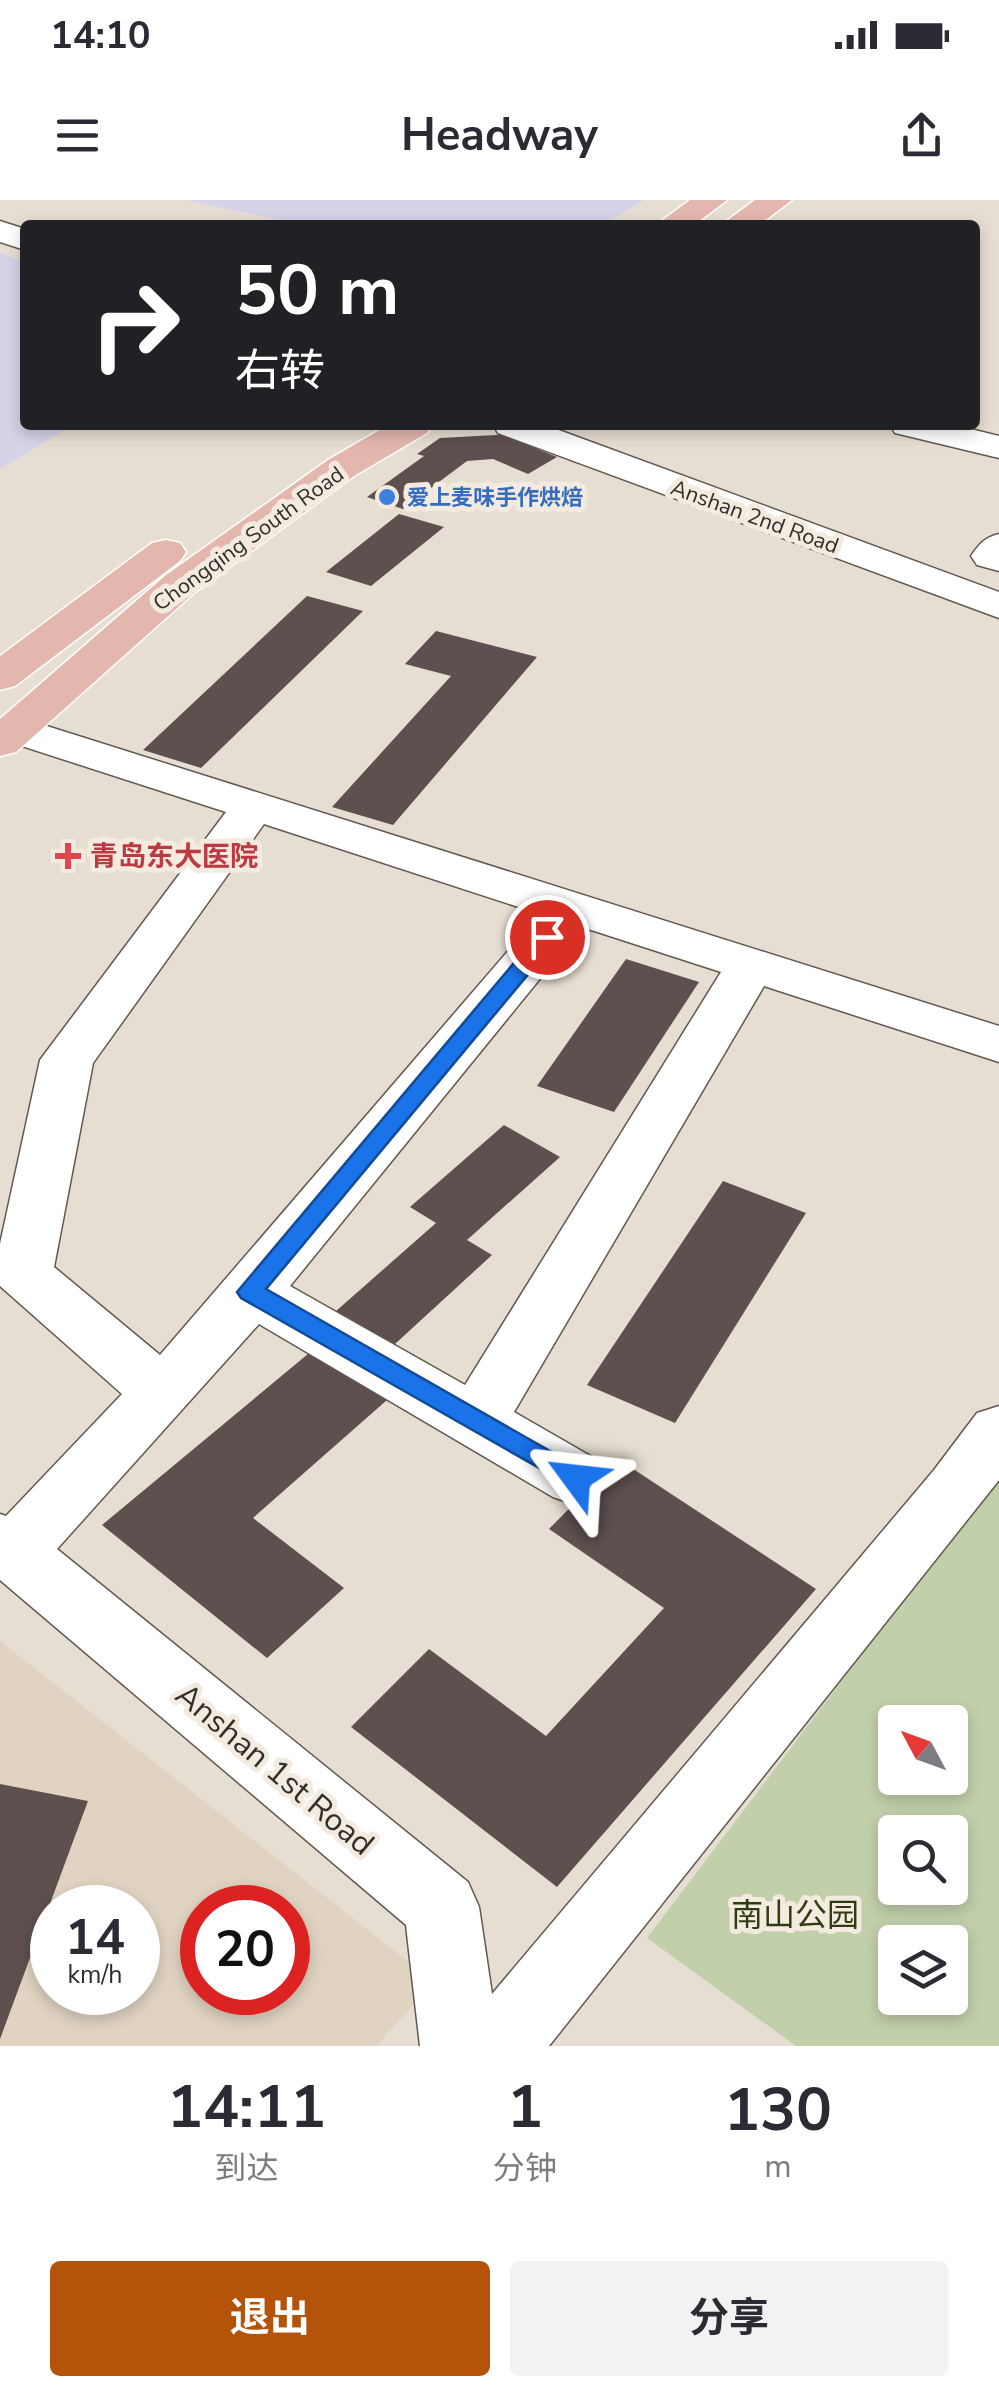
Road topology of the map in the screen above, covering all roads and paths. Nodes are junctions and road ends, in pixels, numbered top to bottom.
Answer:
1 (712, 200) edge
2 (777, 200) edge
3 (680, 220) edge
4 (745, 220) edge
5 (343, 430) edge
6 (406, 430) edge
7 (524, 430) edge
8 (929, 430) edge
9 (999, 447) edge
10 (999, 546) edge
11 (999, 559) edge
12 (999, 606) edge
13 (0, 678) edge
14 (7, 735) edge
15 (254, 806) junction
16 (572, 908) junction
17 (752, 965) junction
18 (999, 1044) edge
19 (250, 1292) junction
20 (162, 1392) junction
21 (476, 1421) junction
22 (999, 1431) edge
23 (576, 1478) dead end
24 (7, 1546) edge
25 (460, 2046) edge
26 (500, 2046) edge

1 - 3 main road
2 - 4 main road
5 - 13 main road, Chongqing South Road
6 - 14 main road, Chongqing South Road
7 - 12 street, Anshan 2nd Road
8 - 9 street
10 - 11 street
14 - 15 street
15 - 16 street
15 - 20 street
16 - 17 street
16 - 19 street
17 - 18 street
17 - 21 street
19 - 20 street
19 - 21 street
20 - 24 street
21 - 23 street
22 - 26 street
24 - 25 street, Anshan 1st Road

